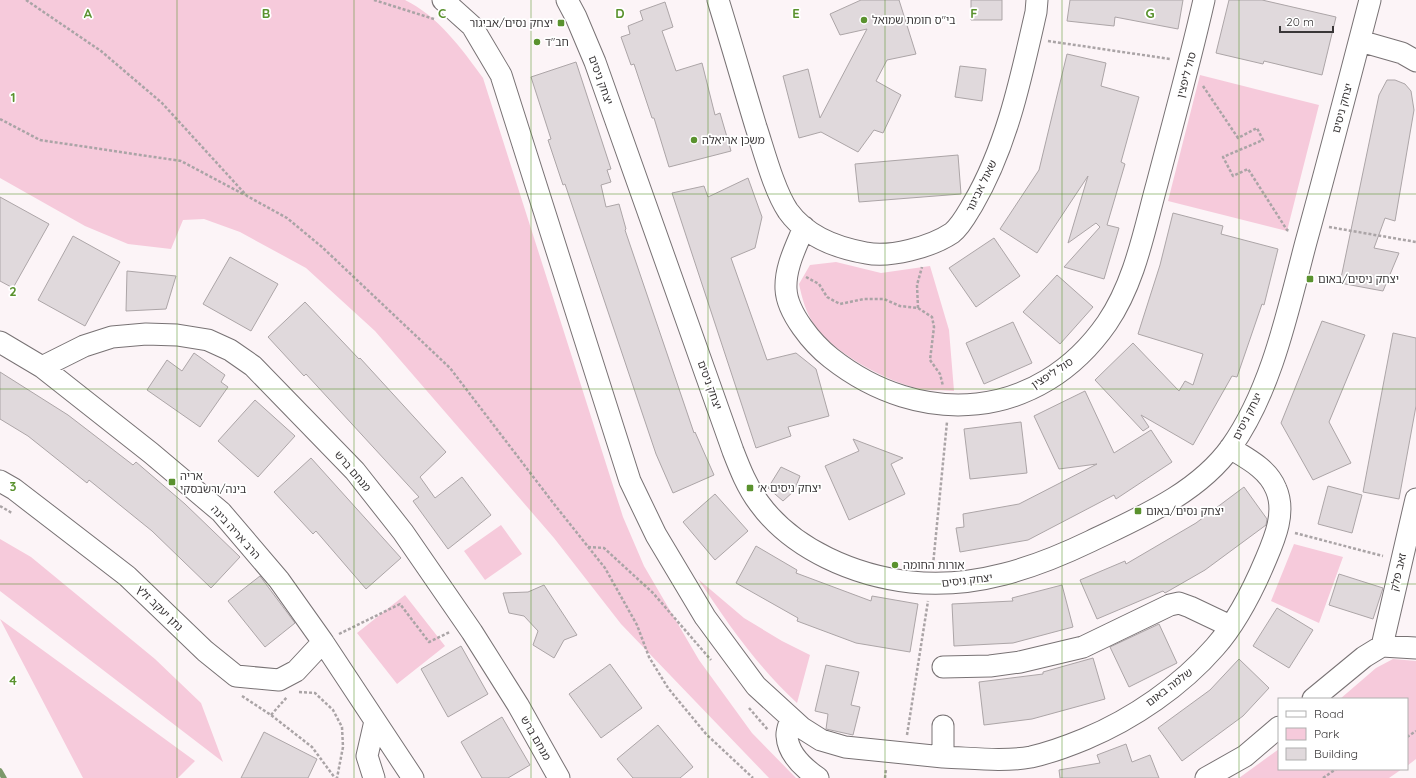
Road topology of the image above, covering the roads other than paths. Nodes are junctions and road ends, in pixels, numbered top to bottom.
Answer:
1 (443, 0) edge
2 (567, 0) edge
3 (718, 0) edge
4 (1037, 0) edge
5 (1204, 0) edge
6 (1370, 0) edge
7 (1360, 41) junction
8 (1416, 61) edge
9 (804, 227) junction
10 (0, 342) edge
11 (42, 367) junction
12 (1230, 448) junction
13 (0, 481) edge
14 (1416, 499) edge
15 (1230, 626) junction
16 (323, 642) junction
17 (1382, 646) junction
18 (1416, 648) edge
19 (943, 667) dead end
20 (1314, 698) edge
21 (791, 718) junction
22 (376, 721) junction
23 (943, 726) dead end
24 (1278, 728) edge
25 (943, 757) junction
26 (374, 778) edge
27 (413, 778) edge
28 (559, 778) edge
29 (818, 778) edge
30 (1206, 778) edge

1 - 21 street, שלמה באום
2 - 12 street, יצחק ניסים
3 - 9 street, שאול אביגור
4 - 9 street, שאול אביגור
5 - 9 street, סול ליפצין
6 - 7 street, יצחק ניסים
7 - 8 street
7 - 12 street, יצחק ניסים
10 - 11 street, הרב אריה בינה
11 - 16 street, הרב אריה בינה
11 - 28 street, מנחם ברש
12 - 15 street, שלמה באום
13 - 16 street, נתן יעקב זלץ
14 - 17 street, זאב פלק
15 - 19 street
15 - 25 street, שלמה באום
16 - 22 street, הרב אריה בינה
17 - 18 street
17 - 20 street
21 - 25 street, שלמה באום
21 - 29 street
22 - 26 street
22 - 27 street, הרב אריה בינה
23 - 25 street
24 - 30 street

